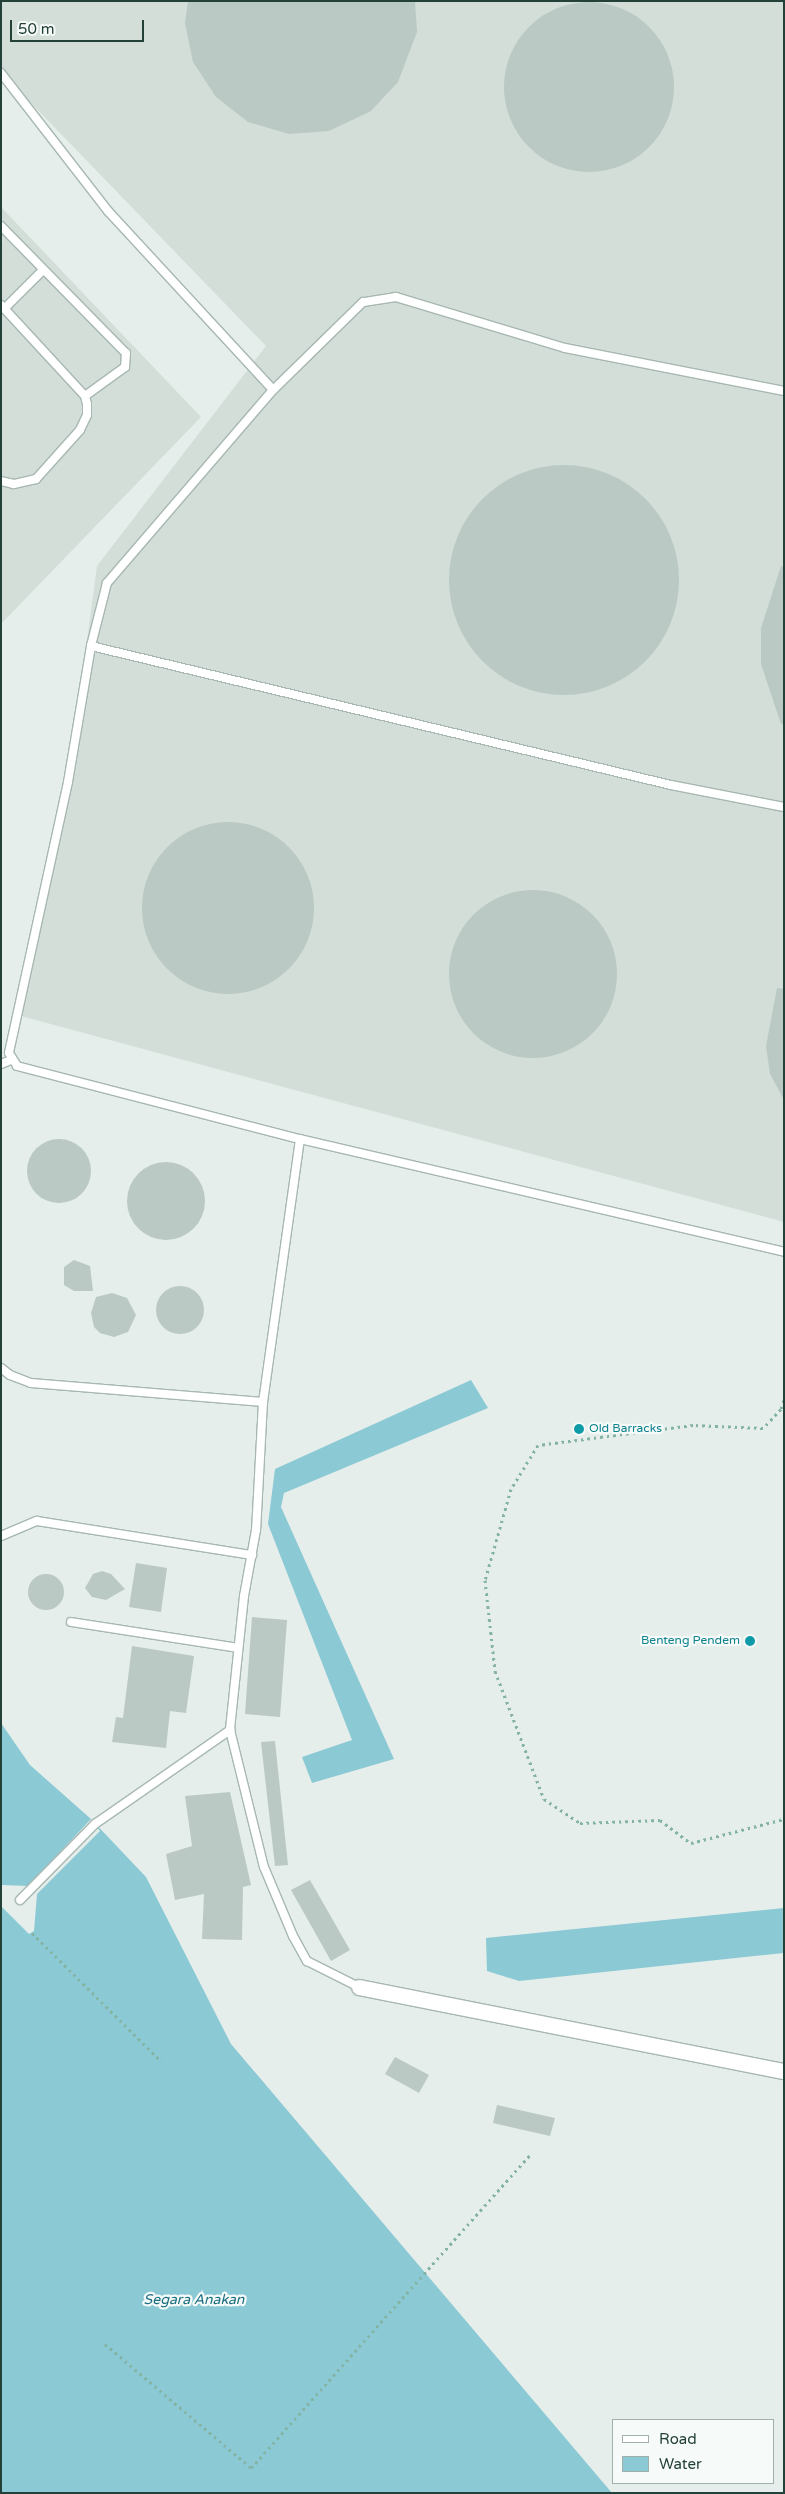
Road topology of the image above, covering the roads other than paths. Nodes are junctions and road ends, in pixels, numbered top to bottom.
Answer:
1 (1, 73) edge
2 (1, 226) edge
3 (43, 270) junction
4 (3, 306) edge
5 (274, 390) junction
6 (784, 391) edge
7 (85, 396) junction
8 (1, 481) edge
9 (91, 646) junction
10 (784, 807) edge
11 (11, 1060) junction
12 (1, 1064) edge
13 (300, 1139) junction
14 (784, 1252) edge
15 (1, 1368) edge
16 (263, 1402) junction
17 (1, 1536) edge
18 (252, 1555) junction
19 (71, 1622) dead end
20 (238, 1648) junction
21 (230, 1730) junction
22 (20, 1900) dead end
23 (359, 1987) joint
24 (784, 2070) edge

1 - 5 lane
2 - 3 lane
3 - 4 lane
3 - 7 lane
4 - 7 lane
5 - 6 lane
5 - 9 lane
7 - 8 lane
9 - 10 lane
9 - 11 lane
11 - 12 lane
11 - 13 lane
13 - 14 lane
13 - 16 lane
15 - 16 lane
16 - 18 lane
17 - 18 lane
18 - 20 lane
19 - 20 lane
20 - 21 lane
21 - 22 lane
21 - 23 lane
23 - 24 street

